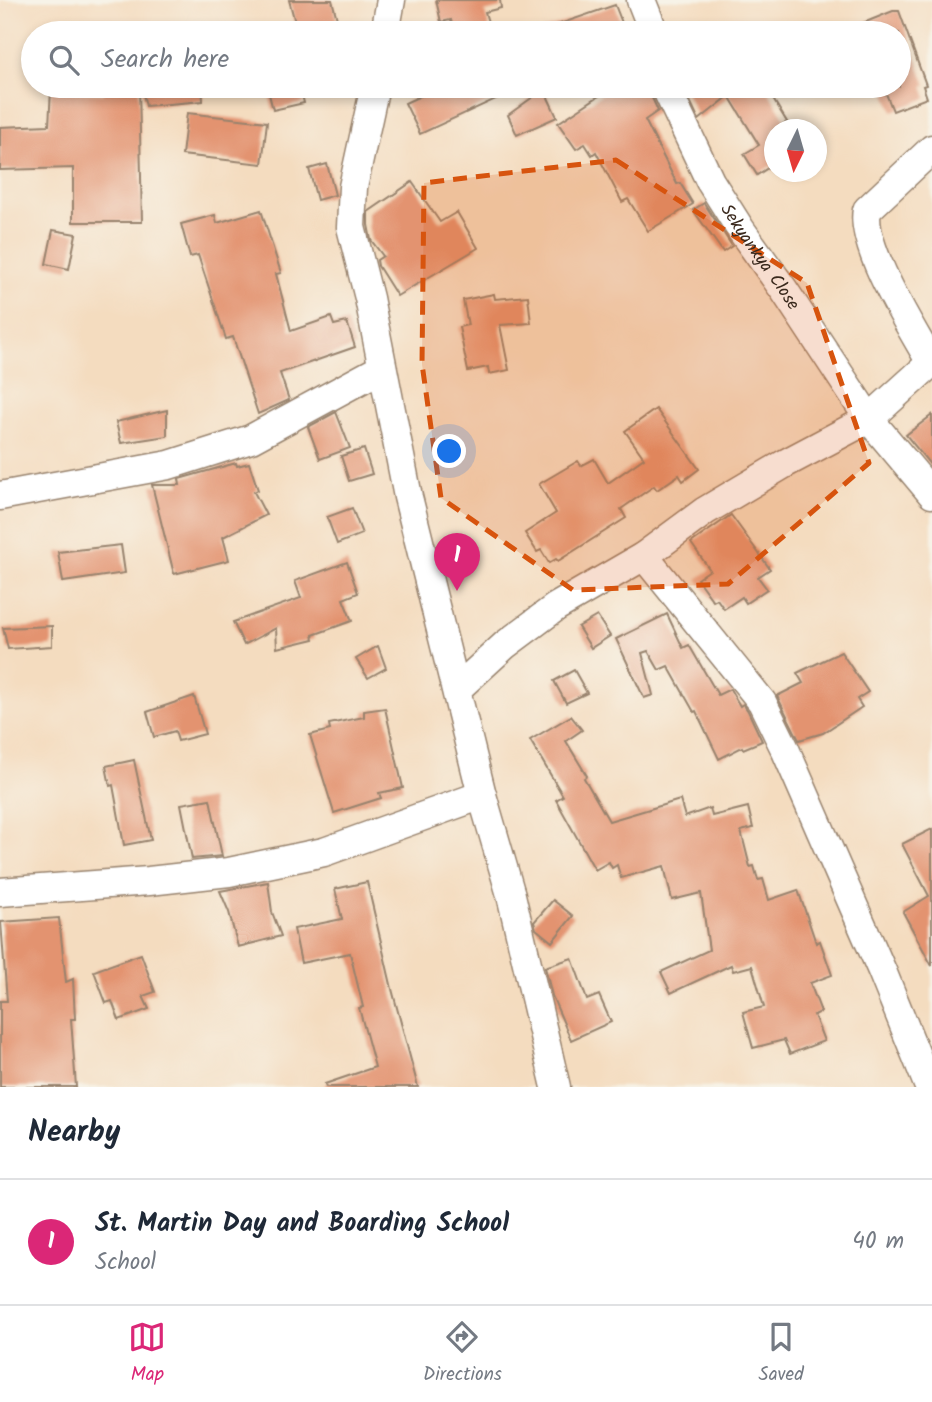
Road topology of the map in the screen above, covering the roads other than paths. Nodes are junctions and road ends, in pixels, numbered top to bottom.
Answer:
1 (391, 0) edge
2 (642, 0) edge
3 (387, 21) edge
4 (650, 21) edge
5 (372, 98) edge
6 (672, 98) edge
7 (932, 149) edge
8 (932, 362) edge
9 (382, 368) junction
10 (869, 419) junction
11 (932, 494) edge
12 (0, 496) edge
13 (644, 556) junction
14 (457, 689) junction
15 (482, 794) junction
16 (0, 892) edge
17 (556, 1087) edge
18 (929, 1087) edge

1 - 3 street
2 - 4 street
5 - 9 street
6 - 10 street, Sekyankya Close
7 - 8 street
8 - 10 street
9 - 12 street
9 - 14 street
10 - 11 street, Sekyankya Close
10 - 13 street
13 - 14 street
13 - 18 street
14 - 15 street
15 - 16 street
15 - 17 street

